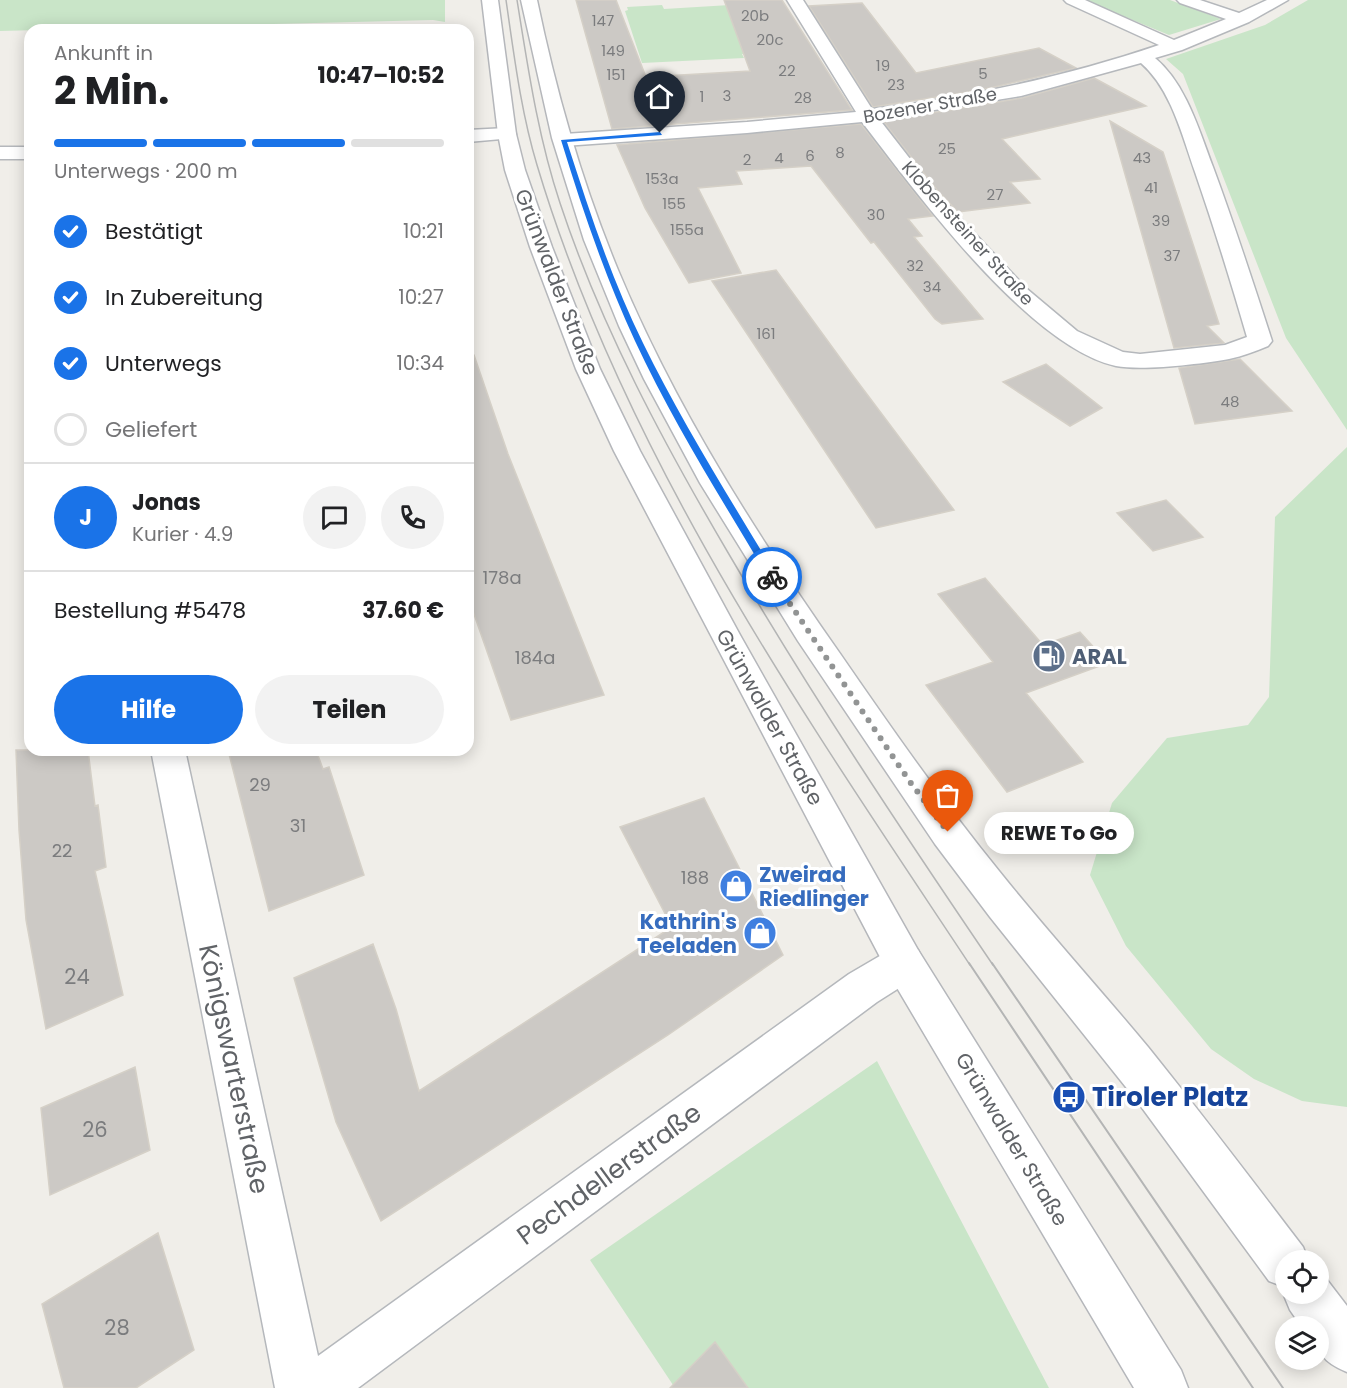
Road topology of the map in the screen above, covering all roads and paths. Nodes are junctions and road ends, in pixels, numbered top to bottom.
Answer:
1 (490, 0) edge
2 (529, 0) edge
3 (795, 0) edge
4 (1072, 0) edge
5 (1185, 0) edge
6 (1280, 0) edge
7 (1243, 19) junction
8 (1176, 47) junction
9 (1144, 58) junction
10 (868, 117) junction
11 (507, 134) junction
12 (474, 136) edge
13 (564, 140) junction
14 (0, 153) edge
15 (24, 153) edge
16 (169, 756) edge
17 (904, 963) junction
18 (1275, 1250) edge
19 (1315, 1304) edge
20 (1347, 1347) edge
21 (300, 1388) edge
22 (316, 1388) edge
23 (1163, 1388) edge

1 - 11 street, Grünwalder Straße
2 - 13 street
3 - 10 street, Klobensteiner Straße
4 - 8 street
5 - 7 street
6 - 7 street, Bozener Straße
7 - 8 street, Bozener Straße
8 - 9 street, Bozener Straße
9 - 10 street, Bozener Straße
9 - 10 street, Klobensteiner Straße
10 - 13 street, Bozener Straße
11 - 12 street
11 - 17 street, Grünwalder Straße
13 - 18 street
14 - 15 street
16 - 21 street, Königswarterstraße
17 - 22 street, Pechdellerstraße
17 - 23 street, Grünwalder Straße
19 - 20 street

